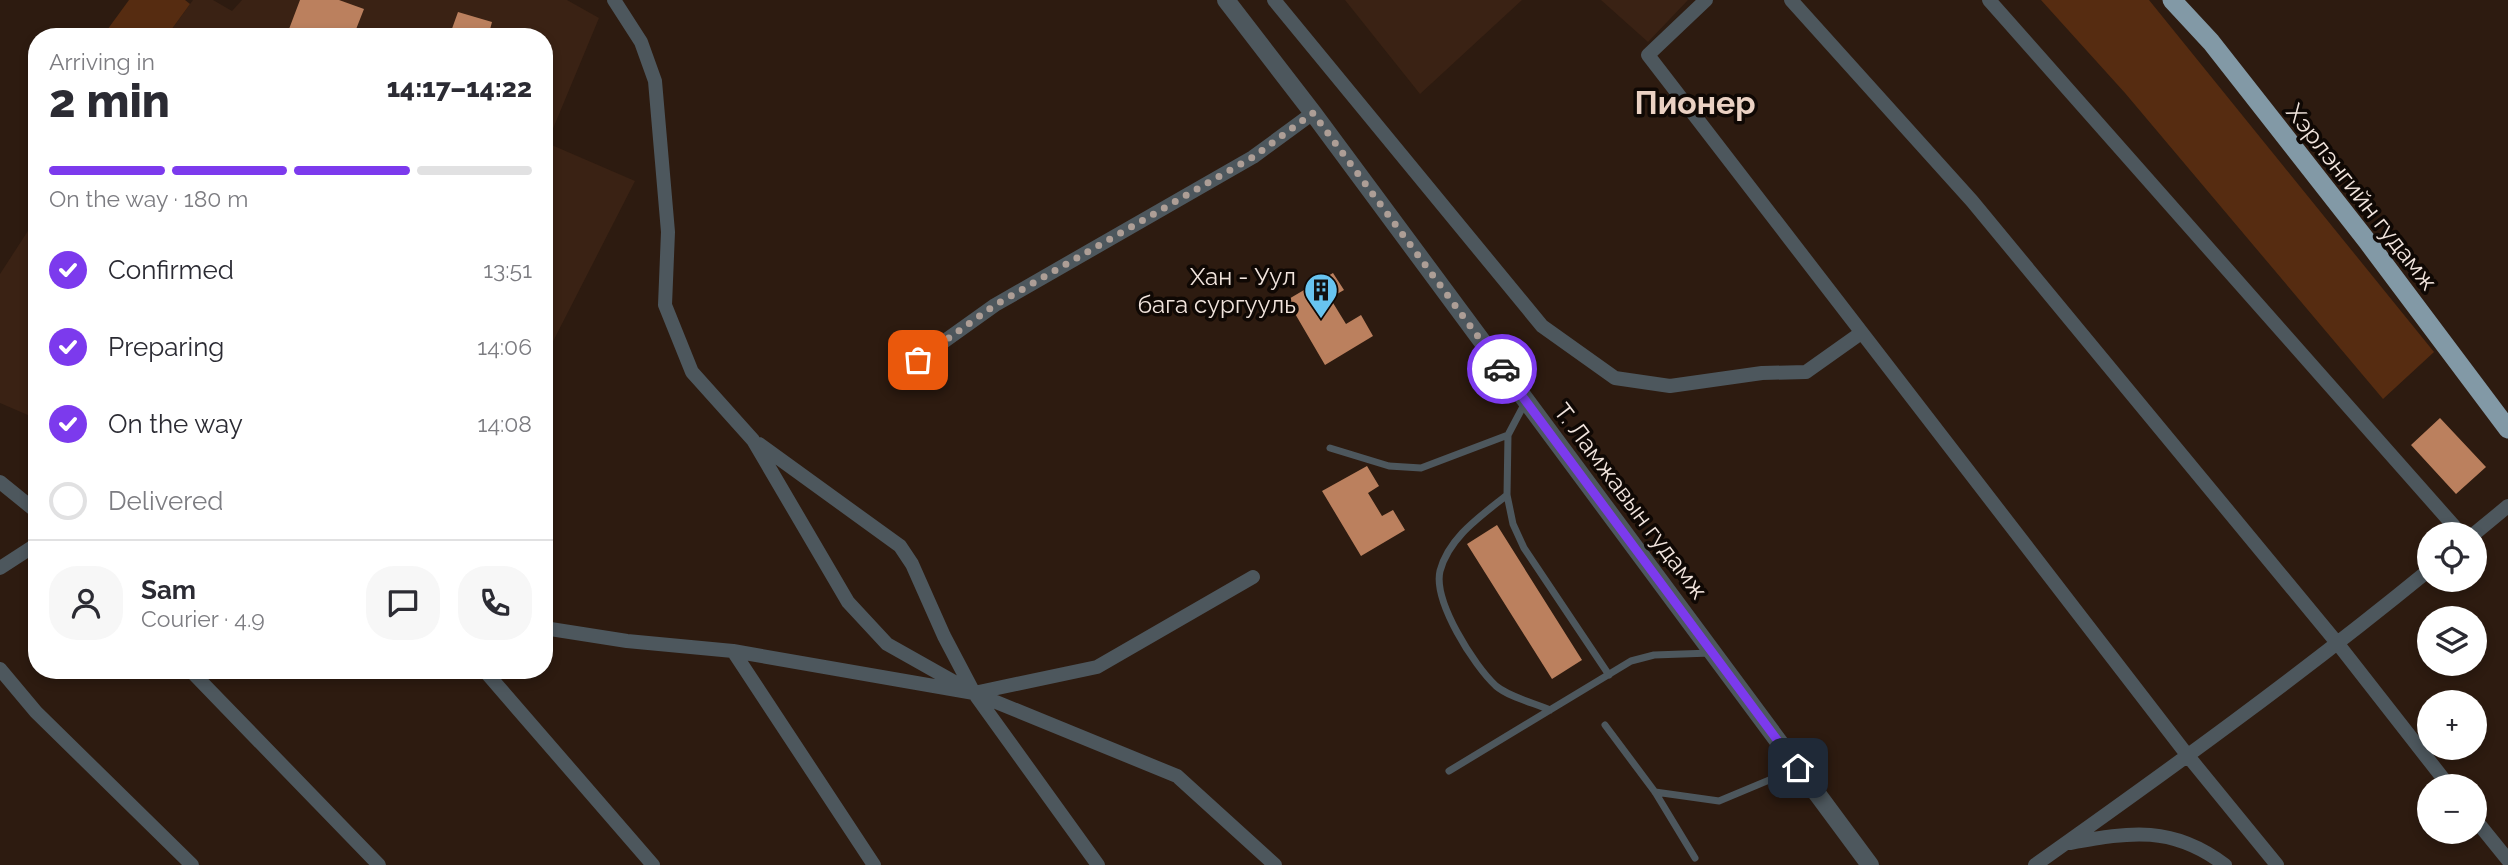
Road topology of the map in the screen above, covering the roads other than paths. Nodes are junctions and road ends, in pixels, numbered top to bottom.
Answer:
1 (614, 0) edge
2 (1226, 0) edge
3 (1274, 0) edge
4 (1706, 0) edge
5 (1791, 0) edge
6 (1989, 0) edge
7 (2172, 0) edge
8 (1313, 113) junction
9 (1861, 332) junction
10 (918, 360) dead end
11 (1526, 401) junction
12 (2508, 429) edge
13 (1507, 435) junction
14 (753, 440) junction
15 (1330, 448) dead end
16 (0, 484) edge
17 (1507, 495) junction
18 (28, 505) edge
19 (2508, 506) edge
20 (2450, 522) edge
21 (2487, 523) edge
22 (28, 550) edge
23 (0, 568) edge
24 (1253, 577) dead end
25 (2417, 580) edge
26 (553, 629) edge
27 (2338, 644) junction
28 (733, 651) junction
29 (1713, 653) junction
30 (0, 669) edge
31 (1609, 675) junction
32 (199, 679) edge
33 (492, 679) edge
34 (974, 693) junction
35 (1550, 710) junction
36 (1605, 725) dead end
37 (2188, 756) junction
38 (1798, 768) junction
39 (1450, 771) dead end
40 (2440, 774) edge
41 (1656, 792) junction
42 (2487, 834) edge
43 (2065, 844) junction
44 (1695, 858) dead end
45 (2508, 860) edge
46 (192, 865) edge
47 (379, 865) edge
48 (653, 865) edge
49 (874, 865) edge
50 (1098, 865) edge
51 (1275, 865) edge
52 (1870, 865) edge
53 (2035, 865) edge
54 (2225, 865) edge
55 (2277, 865) edge

1 - 14 street
2 - 8 street, Т. Ламжавын гудамж
3 - 9 street
4 - 9 street
5 - 27 street
6 - 20 street
7 - 12 highway, Хэрлэнгийн гудамж
8 - 10 street
8 - 11 street, Т. Ламжавын гудамж
9 - 37 street
11 - 13 lane
11 - 29 street, Т. Ламжавын гудамж
13 - 15 lane
13 - 17 lane
14 - 34 street
14 - 34 street
16 - 18 street
17 - 31 lane
17 - 35 lane
19 - 21 street
22 - 23 street
24 - 34 street
25 - 27 street
26 - 28 street
27 - 37 street
27 - 40 street
28 - 34 street
28 - 49 street
29 - 31 lane
29 - 38 street, Т. Ламжавын гудамж
30 - 46 street
31 - 35 lane
32 - 47 street
33 - 48 street
34 - 50 street
34 - 51 street
35 - 39 lane
36 - 41 lane
37 - 43 street
37 - 55 street
38 - 41 lane
38 - 52 street, Т. Ламжавын гудамж
41 - 44 lane
42 - 45 street
43 - 53 street
43 - 54 street

